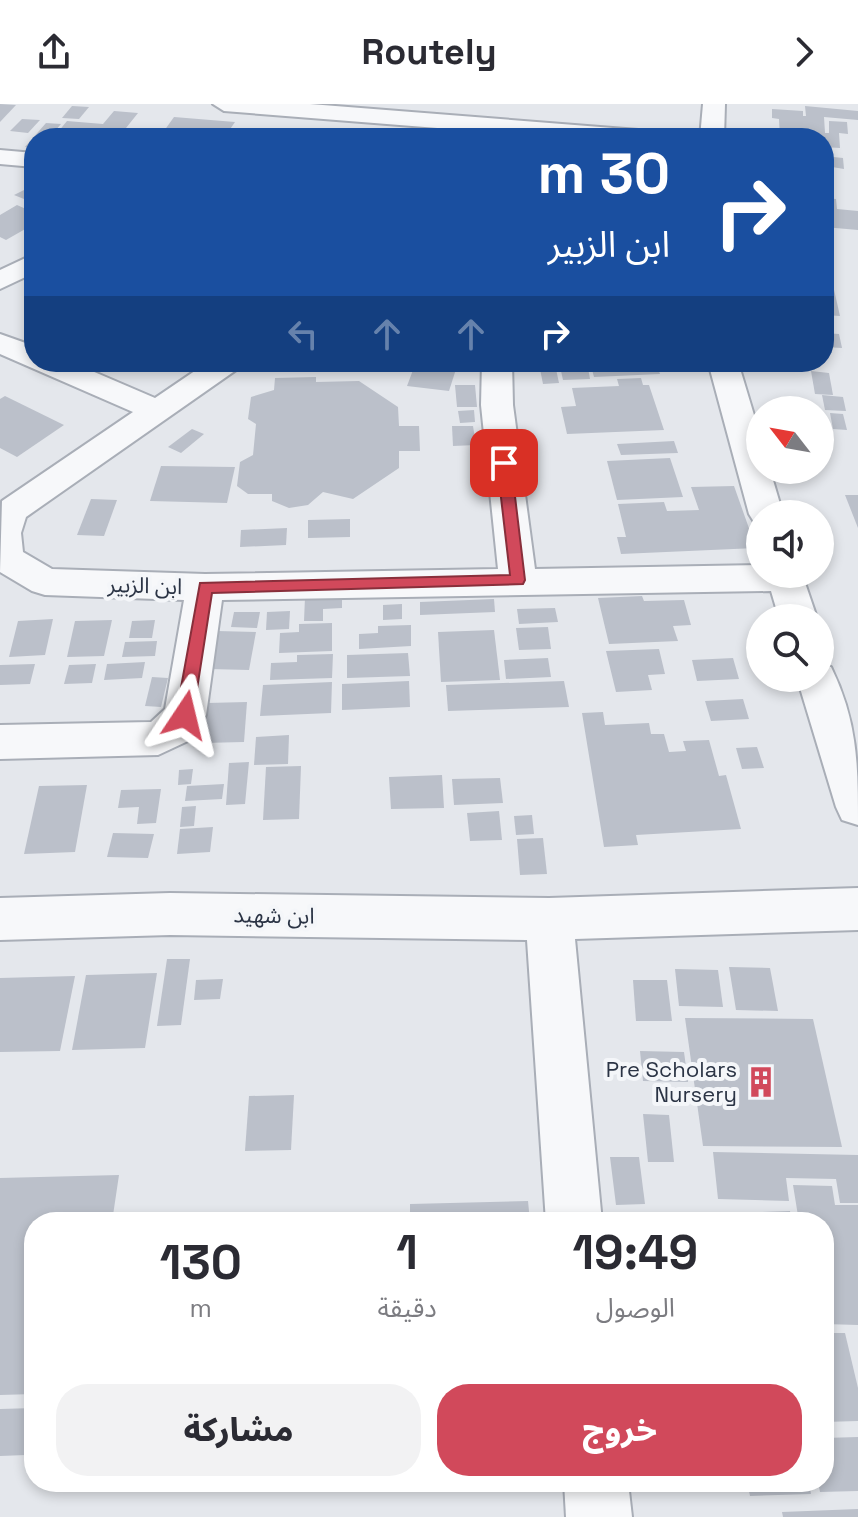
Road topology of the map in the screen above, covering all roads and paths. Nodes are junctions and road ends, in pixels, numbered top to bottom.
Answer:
1 (224, 104) edge
2 (516, 104) edge
3 (714, 104) edge
4 (506, 126) junction
5 (517, 128) edge
6 (713, 128) edge
7 (0, 157) edge
8 (24, 159) edge
9 (24, 268) edge
10 (0, 281) edge
11 (0, 343) edge
12 (24, 353) edge
13 (68, 372) edge
14 (214, 372) edge
15 (497, 372) edge
16 (726, 372) edge
17 (158, 411) junction
18 (762, 500) edge
19 (746, 577) edge
20 (518, 580) junction
21 (205, 587) junction
22 (821, 692) edge
23 (0, 742) edge
24 (858, 807) edge
25 (858, 909) edge
26 (0, 919) edge
27 (549, 919) junction
28 (573, 1212) edge
29 (597, 1492) edge
30 (599, 1517) edge

1 - 4 street
2 - 4 street
3 - 6 street
4 - 5 street
7 - 8 street
9 - 10 street
11 - 12 street
13 - 17 street
14 - 17 street, ابن الزبير
15 - 20 street
16 - 18 street
17 - 21 street, ابن الزبير
19 - 20 street, ابن الزبير
20 - 21 street, ابن الزبير
21 - 23 street
22 - 24 street
25 - 27 street, ابن شهيد
26 - 27 street, ابن شهيد
27 - 28 street
29 - 30 street

